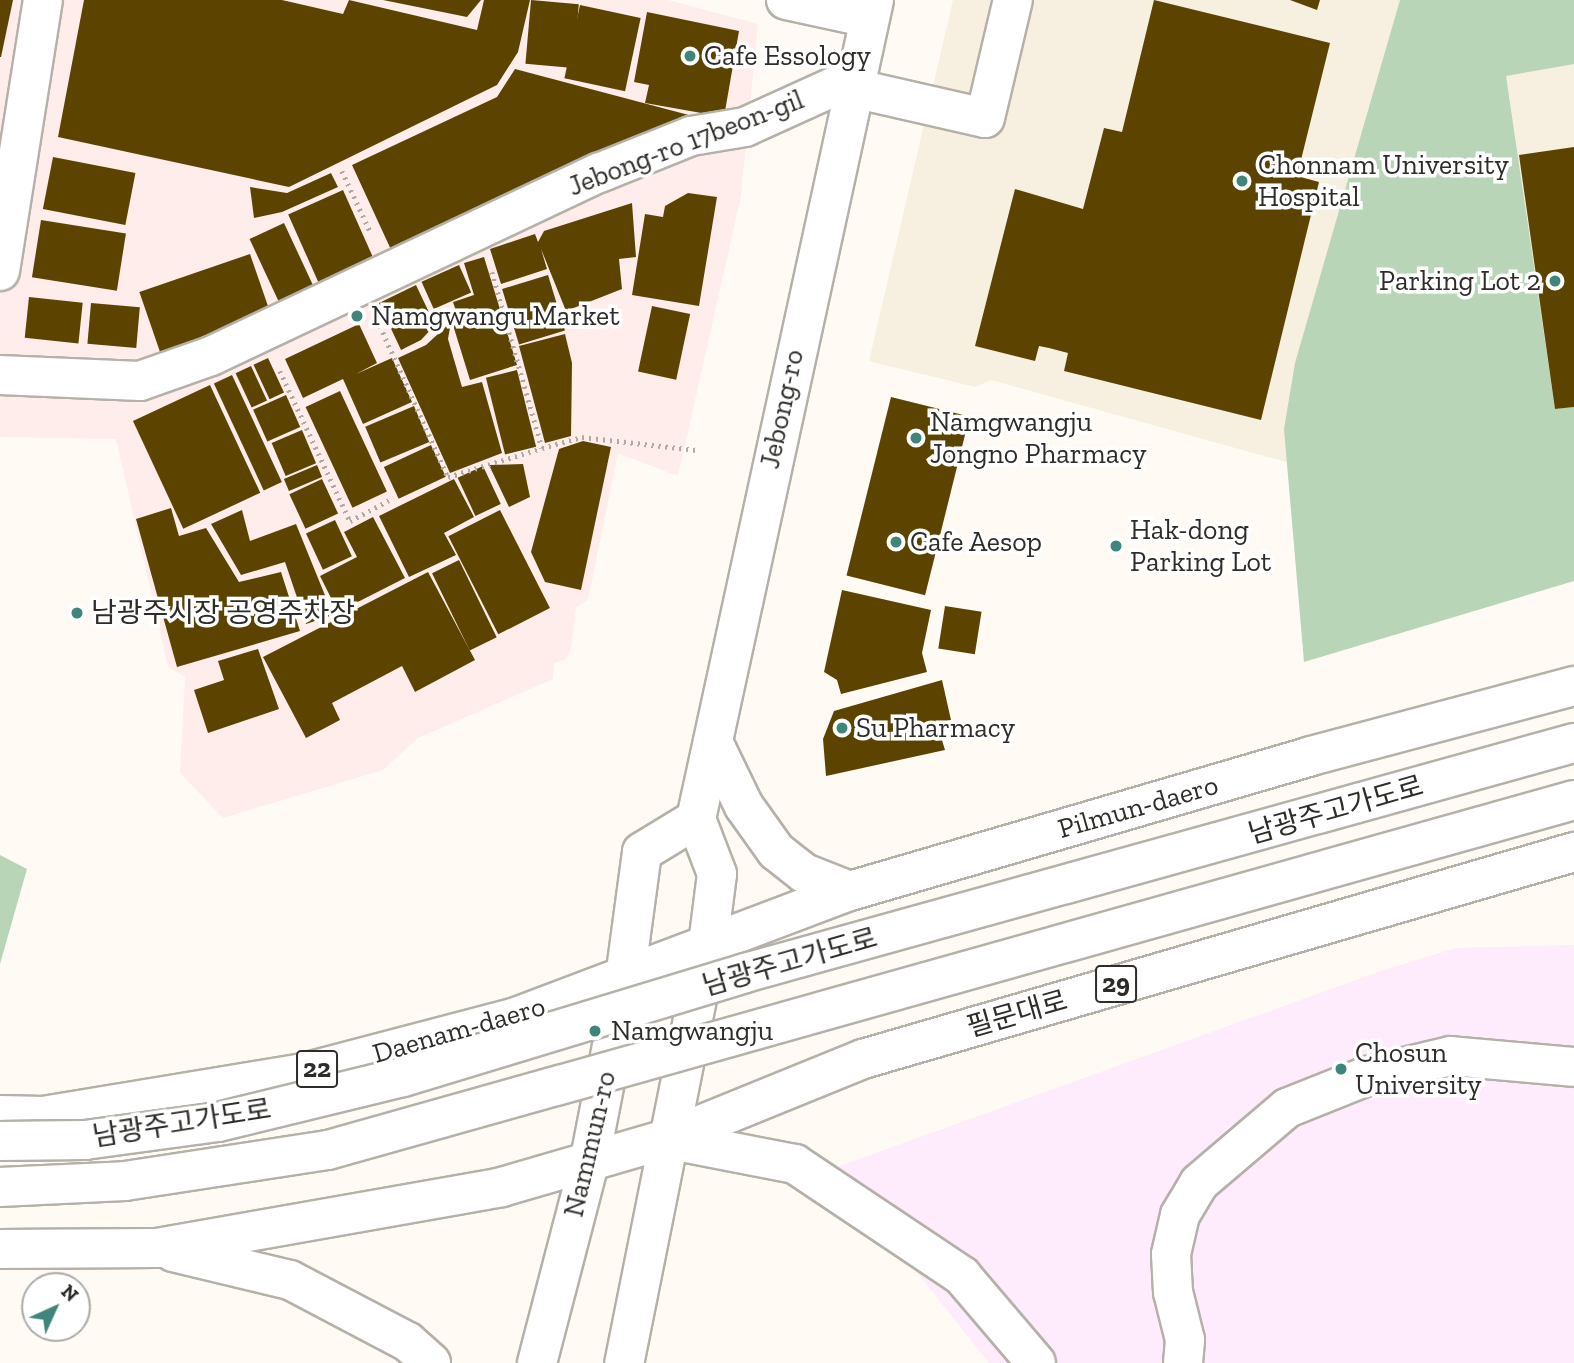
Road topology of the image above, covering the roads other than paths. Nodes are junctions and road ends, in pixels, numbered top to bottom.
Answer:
1 (43, 0) edge
2 (786, 0) edge
3 (1013, 0) edge
4 (872, 9) edge
5 (854, 83) junction
6 (10, 131) edge
7 (0, 271) edge
8 (0, 375) edge
9 (1574, 686) edge
10 (713, 742) junction
11 (1574, 743) edge
12 (1574, 800) edge
13 (696, 819) junction
14 (1574, 852) edge
15 (850, 891) junction
16 (708, 944) junction
17 (625, 978) junction
18 (1574, 1067) edge
19 (0, 1115) edge
20 (666, 1139) junction
21 (0, 1140) edge
22 (589, 1164) junction
23 (0, 1187) edge
24 (157, 1248) junction
25 (0, 1250) edge
26 (431, 1363) edge
27 (537, 1363) edge
28 (624, 1363) edge
29 (1036, 1363) edge
30 (1183, 1363) edge

1 - 6 main road
2 - 4 main road
3 - 5 main road
4 - 5 main road, Jebong-ro
5 - 8 main road, Jebong-ro 17beon-gil
5 - 10 main road, Jebong-ro
6 - 7 main road
9 - 15 main road, Pilmun-daero
10 - 13 main road, Jebong-ro
10 - 15 main road
11 - 21 main road, 남광주고가도로, bridge
12 - 23 main road, 남광주고가도로, bridge
13 - 16 main road
13 - 17 main road
14 - 20 main road, 필문대로 / 29
15 - 16 main road, Pilmun-daero
16 - 17 main road, 22
16 - 20 main road
17 - 19 main road, Daenam-daero / 22
17 - 22 main road, Nammun-ro
18 - 30 main road
20 - 22 main road, 필문대로 / 29
20 - 28 main road
20 - 29 main road
22 - 24 main road
22 - 27 main road, Nammun-ro
24 - 25 main road
24 - 26 main road

